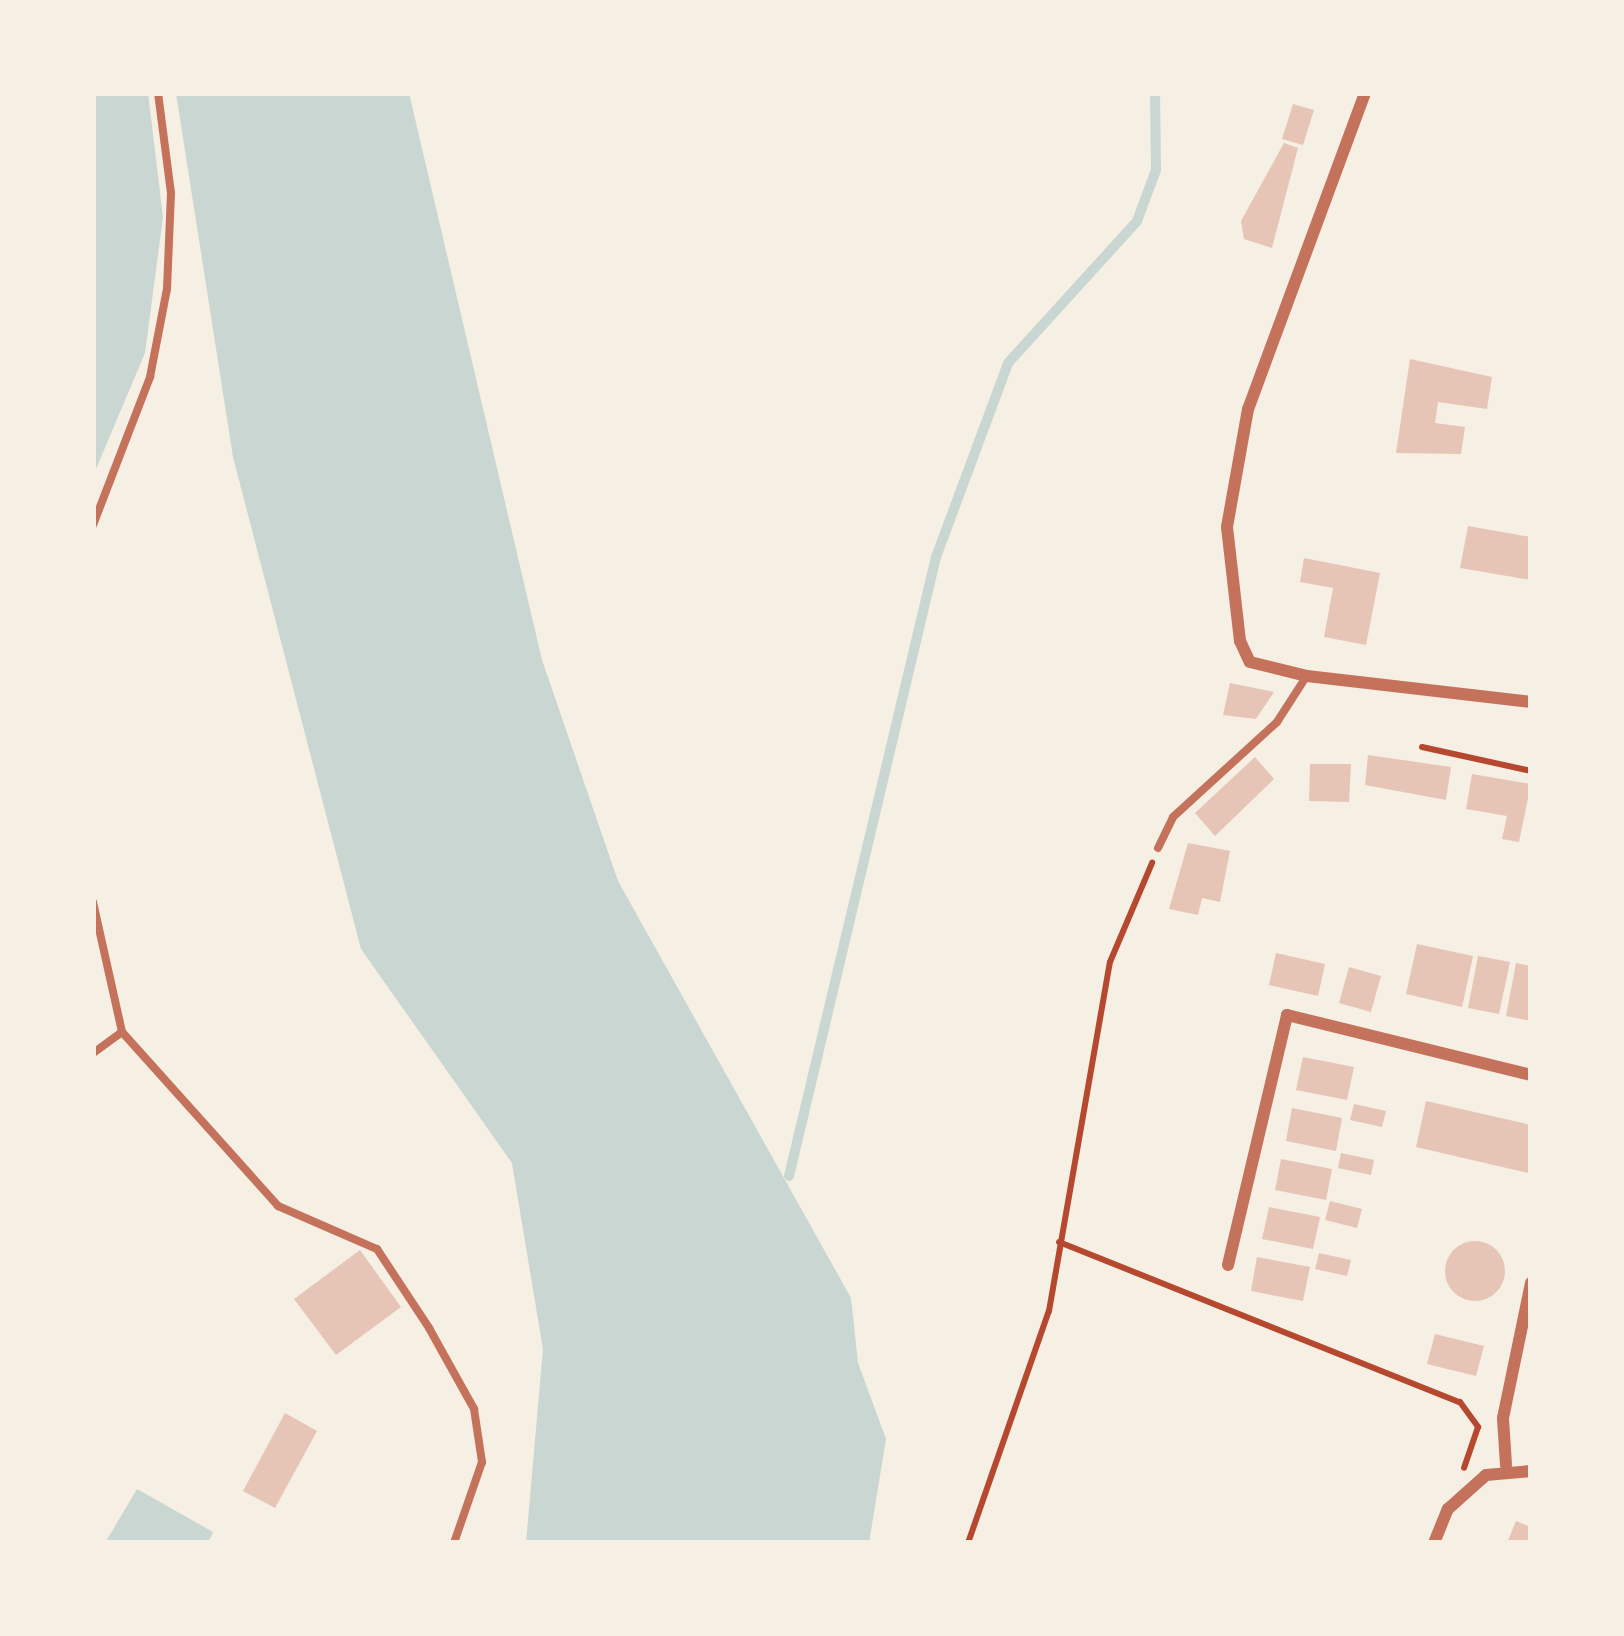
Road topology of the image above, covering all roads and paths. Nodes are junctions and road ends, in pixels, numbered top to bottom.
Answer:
1 (158, 93) edge
2 (1366, 93) edge
3 (93, 525) edge
4 (1307, 676) junction
5 (1531, 702) edge
6 (1422, 747) dead end
7 (1531, 771) edge
8 (1158, 848) joint
9 (93, 902) edge
10 (122, 1032) junction
11 (93, 1053) edge
12 (1531, 1075) edge
13 (1059, 1242) junction
14 (1228, 1265) dead end
15 (1531, 1283) edge
16 (1506, 1465) junction
17 (1531, 1471) edge
18 (1476, 1483) junction
19 (454, 1543) edge
20 (968, 1543) edge
21 (1434, 1543) edge

1 - 3 lane
2 - 4 street
4 - 5 street
4 - 8 lane
6 - 7 path
8 - 13 path
9 - 10 lane
10 - 11 lane
10 - 19 lane
12 - 14 street
13 - 18 path
13 - 20 path
15 - 16 street
16 - 17 street
16 - 18 street
18 - 21 street

